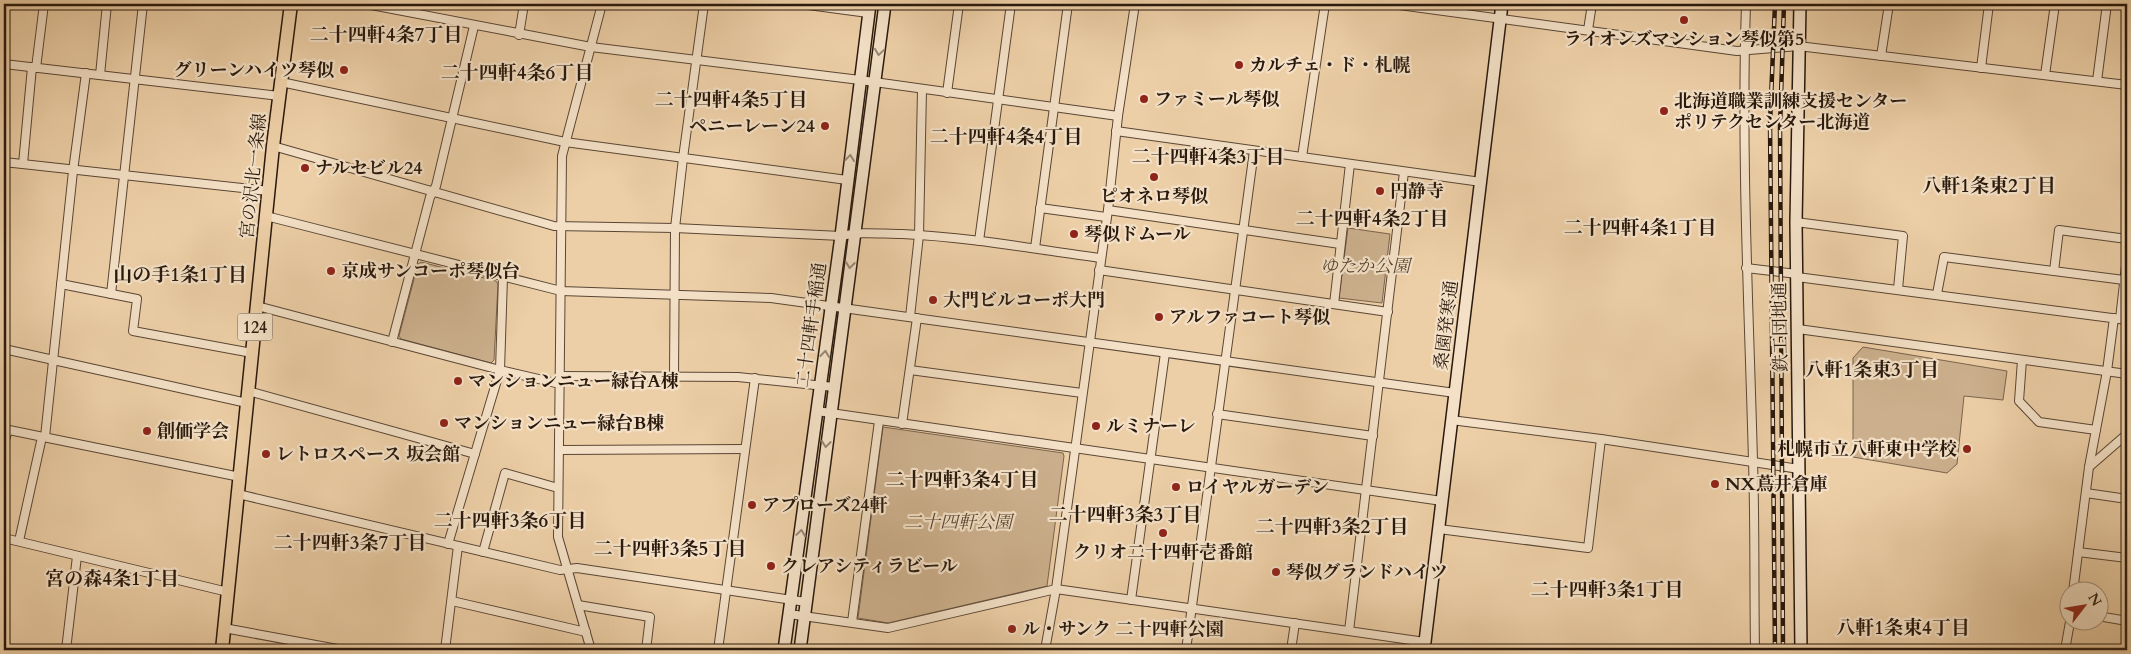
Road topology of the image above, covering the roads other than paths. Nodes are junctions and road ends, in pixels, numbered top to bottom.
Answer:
1 (44, 4) edge
2 (107, 4) edge
3 (143, 4) edge
4 (291, 4) edge
5 (366, 4) edge
6 (524, 4) edge
7 (602, 4) edge
8 (704, 4) edge
9 (802, 4) edge
10 (885, 4) edge
11 (959, 4) edge
12 (1011, 4) edge
13 (1068, 4) edge
14 (1135, 4) edge
15 (1325, 4) edge
16 (1392, 4) edge
17 (1502, 4) edge
18 (1592, 4) edge
19 (1746, 4) edge
20 (1800, 4) edge
21 (1886, 4) edge
22 (1988, 4) edge
23 (2055, 4) edge
24 (2107, 4) edge
25 (1443, 7) edge
26 (869, 9) edge
27 (1500, 19) junction
28 (474, 26) junction
29 (1588, 30) junction
30 (519, 34) junction
31 (1798, 46) junction
32 (590, 47) junction
33 (1744, 52) junction
34 (1881, 56) junction
35 (696, 60) junction
36 (4, 64) edge
37 (34, 68) junction
38 (1981, 68) junction
39 (86, 73) junction
40 (100, 75) junction
41 (2045, 75) junction
42 (135, 79) junction
43 (860, 80) junction
44 (2097, 81) junction
45 (281, 82) junction
46 (874, 83) junction
47 (2127, 85) edge
48 (922, 90) junction
49 (947, 93) junction
50 (279, 96) junction
51 (998, 99) junction
52 (1054, 106) junction
53 (1118, 116) junction
54 (452, 118) junction
55 (1116, 131) junction
56 (565, 142) junction
57 (273, 146) junction
58 (1254, 151) junction
59 (683, 158) junction
60 (1302, 158) junction
61 (4, 162) edge
62 (23, 164) junction
63 (1350, 164) junction
64 (73, 171) junction
65 (1404, 172) junction
66 (124, 176) junction
67 (847, 180) junction
68 (1481, 182) junction
69 (269, 191) junction
70 (433, 192) junction
71 (1040, 208) junction
72 (1107, 213) junction
73 (266, 216) junction
74 (1796, 222) junction
75 (562, 225) junction
76 (675, 228) junction
77 (1243, 230) junction
78 (855, 232) junction
79 (919, 235) junction
80 (841, 236) junction
81 (2127, 239) edge
82 (979, 241) junction
83 (1340, 244) junction
84 (1035, 248) junction
85 (415, 254) junction
86 (2127, 257) edge
87 (1100, 258) junction
88 (1746, 268) junction
89 (1098, 270) junction
90 (2054, 271) junction
91 (1797, 275) junction
92 (504, 277) junction
93 (2124, 280) junction
94 (61, 284) junction
95 (1898, 289) junction
96 (1234, 290) junction
97 (561, 291) junction
98 (111, 294) junction
99 (673, 294) junction
100 (1937, 294) junction
101 (1334, 304) junction
102 (257, 306) junction
103 (830, 307) junction
104 (845, 309) junction
105 (1388, 312) junction
106 (914, 318) junction
107 (2120, 319) edge
108 (1798, 329) junction
109 (392, 342) junction
110 (1089, 342) junction
111 (4, 349) edge
112 (252, 353) junction
113 (1165, 353) junction
114 (52, 359) junction
115 (2022, 360) junction
116 (1224, 361) junction
117 (500, 370) junction
118 (910, 370) junction
119 (2107, 371) junction
120 (2127, 374) edge
121 (674, 377) junction
122 (755, 378) junction
123 (560, 380) junction
124 (1380, 383) junction
125 (821, 385) junction
126 (834, 387) junction
127 (1082, 393) junction
128 (1455, 393) junction
129 (248, 397) junction
130 (817, 411) junction
131 (830, 413) junction
132 (1217, 414) junction
133 (879, 420) junction
134 (1451, 420) junction
135 (902, 424) junction
136 (6, 430) edge
137 (2096, 430) junction
138 (2127, 434) edge
139 (1373, 436) junction
140 (43, 437) junction
141 (1601, 439) junction
142 (4, 443) edge
143 (1074, 448) junction
144 (745, 449) junction
145 (559, 450) junction
146 (475, 454) junction
147 (1150, 460) junction
148 (1753, 463) junction
149 (2089, 467) junction
150 (1210, 468) junction
151 (1799, 469) junction
152 (240, 477) junction
153 (558, 488) junction
154 (1366, 491) junction
155 (2086, 493) junction
156 (238, 494) junction
157 (2127, 499) edge
158 (1442, 501) junction
159 (1439, 529) junction
160 (4, 538) edge
161 (19, 541) junction
162 (448, 544) junction
163 (458, 546) junction
164 (484, 552) junction
165 (2078, 552) junction
166 (77, 556) junction
167 (2127, 558) edge
168 (567, 569) junction
169 (2074, 582) edge
170 (1056, 589) junction
171 (726, 590) junction
172 (228, 592) junction
173 (791, 600) junction
174 (1131, 600) junction
175 (452, 601) junction
176 (806, 602) junction
177 (578, 605) junction
178 (1192, 609) junction
179 (789, 614) junction
180 (804, 616) junction
181 (2108, 618) edge
182 (2127, 621) edge
183 (852, 622) junction
184 (1295, 623) junction
185 (224, 628) junction
186 (1349, 631) junction
187 (586, 632) junction
188 (2068, 632) edge
189 (1425, 646) edge
190 (66, 650) edge
191 (222, 650) edge
192 (343, 650) edge
193 (445, 650) edge
194 (591, 650) edge
195 (646, 650) edge
196 (718, 650) edge
197 (784, 650) edge
198 (800, 650) edge
199 (1045, 650) edge
200 (1186, 650) edge
201 (1291, 650) edge
202 (1755, 650) edge
203 (1801, 650) edge
204 (2065, 650) edge

1 - 37 street
2 - 40 street
3 - 42 street
4 - 45 main road, 宮の沢北一条線 / 124
5 - 28 street
6 - 30 street
7 - 32 street
8 - 35 street
9 - 26 street
10 -> 46 street, 二十四軒手稲通
11 - 49 street
12 - 51 street
13 - 52 street
14 - 53 street
15 - 60 street
16 - 25 street
17 - 27 street, 桑園発寒通
18 - 29 street
19 - 33 street
20 - 31 street, 鉄工団地通
21 - 34 street
22 - 38 street
23 - 41 street
24 - 44 street
25 - 27 street
26 - 43 street, 二十四軒手稲通
27 - 29 street
27 - 68 street, 桑園発寒通
28 - 30 street
28 - 54 street
29 - 33 street
30 - 32 street
31 - 33 street
31 - 34 street
31 - 74 street, 鉄工団地通
32 - 35 street
32 - 56 street
33 - 88 street
34 - 38 street
35 - 43 street
35 - 59 street
36 - 37 street
37 - 39 street
37 - 62 street
38 - 41 street
39 - 40 street
39 - 64 street
40 - 42 street
41 - 44 street
42 - 50 street
42 - 66 street
43 - 46 street
67 -> 43 street, 二十四軒手稲通
44 - 47 street
45 - 50 main road, 宮の沢北一条線 / 124
45 - 54 street
46 - 48 street
46 - 78 street, 二十四軒手稲通
48 - 49 street
48 - 79 street
49 - 51 street
50 - 57 main road, 宮の沢北一条線 / 124
51 - 52 street
51 - 82 street
52 - 53 street
52 - 71 street
53 - 55 street
54 - 56 street
54 - 70 street
55 - 58 street
55 - 72 street
56 - 59 street
56 - 75 street
57 - 69 main road, 宮の沢北一条線 / 124
57 - 70 street
58 - 60 street
58 - 77 street
59 - 67 street
59 - 76 street
60 - 63 street
61 - 62 street
62 - 64 street
63 - 65 street
63 - 83 street
64 - 66 street
64 - 94 street
65 - 68 street
65 - 105 street
66 - 69 street
66 - 98 street
67 - 80 street, 二十四軒手稲通
68 - 128 street, 桑園発寒通
69 - 73 main road, 宮の沢北一条線 / 124
70 - 75 street
70 - 85 street
71 - 72 street
71 - 84 street
72 - 77 street
72 - 87 street
73 - 85 street
73 - 102 main road, 宮の沢北一条線 / 124
74 - 91 street, 鉄工団地通
74 - 95 street
75 - 76 street
75 - 97 street
76 - 80 street
76 - 99 street
77 - 83 street
77 - 96 street
78 - 79 street
78 - 80 street
78 -> 104 street, 二十四軒手稲通
79 - 82 street
79 - 106 street
80 - 103 street, 二十四軒手稲通
81 - 90 street
82 - 84 street
83 - 101 street
84 - 87 street
85 - 92 street
85 - 109 street
86 - 93 street
87 - 89 street
88 - 91 street
88 - 148 street
89 - 96 street
89 - 110 street
90 - 93 street
90 - 100 street
91 - 95 street
91 - 108 street, 鉄工団地通
92 - 97 street
92 - 117 street
93 - 107 street
94 - 98 street
94 - 114 street
95 - 100 street
96 - 101 street
96 - 116 street
97 - 99 street
97 - 123 street
98 - 112 street
99 - 103 street
99 - 121 street
100 - 107 street
101 - 105 street
102 - 109 street
102 - 112 main road, 宮の沢北一条線 / 124
103 - 104 street
125 -> 103 street, 二十四軒手稲通
104 - 106 street
104 - 126 street, 二十四軒手稲通
105 - 124 street
106 - 110 street
106 - 118 street
107 - 119 street
108 - 115 street
108 - 151 street, 鉄工団地通
109 - 117 street
110 - 113 street
110 - 127 street
111 - 114 street
112 - 129 main road, 宮の沢北一条線 / 124
113 - 116 street
113 - 147 street
114 - 129 street
114 - 140 street
115 - 119 street
115 - 137 street
116 - 124 street
116 - 132 street
117 - 123 street
117 - 146 street
118 - 127 street
118 - 135 street
119 - 120 street
119 - 137 street
121 - 122 street
121 - 123 street
122 - 125 street
122 - 144 street
123 - 145 street
124 - 128 street
124 - 139 street
125 - 126 street
125 - 130 street, 二十四軒手稲通
126 - 131 street, 二十四軒手稲通
127 - 143 street
128 - 134 street, 桑園発寒通
129 - 146 street
129 - 152 main road, 宮の沢北一条線 / 124
130 - 131 street
173 -> 130 street, 二十四軒手稲通
131 - 133 street
131 -> 176 street, 二十四軒手稲通
132 - 139 street
132 - 150 street
133 - 135 street
133 - 183 street
134 - 141 street
134 - 158 street, 桑園発寒通
135 - 143 street
136 - 140 street
136 - 142 street
137 - 149 street
138 - 149 street
139 - 154 street
140 - 152 street
140 - 161 street
141 - 148 street
141 - 159 street
143 - 147 street
143 - 170 street
144 - 145 street
144 - 171 street
145 - 153 street
146 - 162 street
147 - 150 street
147 - 174 street
148 - 151 street
148 - 202 street
149 - 155 street
150 - 154 street
150 - 178 street
151 - 203 street, 鉄工団地通
152 - 156 main road, 宮の沢北一条線 / 124
153 - 164 street
153 - 168 street
154 - 158 street
154 - 186 street
155 - 157 street
155 - 165 street
156 - 162 street
156 - 172 main road, 宮の沢北一条線 / 124
158 - 159 street, 桑園発寒通
159 - 189 street, 桑園発寒通
160 - 161 street
161 - 166 street
162 - 163 street
163 - 164 street
163 - 175 street
164 - 168 street
165 - 167 street
165 - 169 street
166 - 172 street
166 - 190 street
168 - 171 street
168 - 177 street
170 - 174 street
170 - 183 street
170 - 199 street
171 - 173 street
171 - 196 street
172 - 185 main road, 宮の沢北一条線 / 124
173 - 176 street
173 - 179 street, 二十四軒手稲通
174 - 178 street
175 - 187 street
175 - 193 street
176 - 180 street, 二十四軒手稲通
177 - 187 street
177 - 195 street
178 - 184 street
178 - 200 street
179 - 180 street
179 - 197 street, 二十四軒手稲通
180 - 183 street
180 - 198 street, 二十四軒手稲通
181 - 182 street
184 - 186 street
184 - 201 street
185 - 191 main road, 宮の沢北一条線 / 124
185 - 192 street
186 - 189 street
187 - 194 street
188 - 204 street

